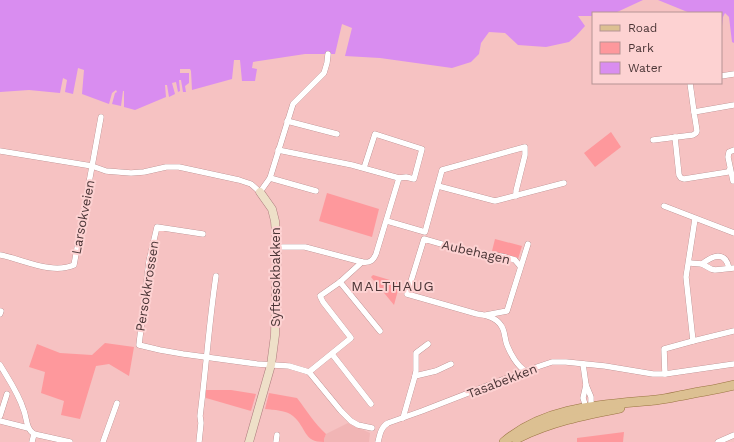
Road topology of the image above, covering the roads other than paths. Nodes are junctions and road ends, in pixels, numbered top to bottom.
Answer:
1 (328, 54) dead end
2 (734, 74) edge
3 (722, 76) edge
4 (690, 84) edge
5 (734, 105) edge
6 (694, 112) junction
7 (101, 117) dead end
8 (287, 121) junction
9 (337, 134) dead end
10 (675, 137) junction
11 (653, 140) dead end
12 (278, 150) junction
13 (734, 150) edge
14 (0, 151) edge
15 (92, 166) junction
16 (364, 168) junction
17 (730, 169) junction
18 (270, 178) junction
19 (399, 178) junction
20 (733, 181) dead end
21 (564, 182) dead end
22 (438, 186) junction
23 (316, 191) dead end
24 (260, 192) junction
25 (516, 196) junction
26 (664, 206) dead end
27 (695, 219) junction
28 (387, 221) junction
29 (734, 233) edge
30 (203, 234) dead end
31 (528, 244) dead end
32 (277, 247) junction
33 (0, 255) edge
34 (362, 262) junction
35 (690, 262) junction
36 (702, 264) junction
37 (520, 266) junction
38 (731, 268) edge
39 (216, 276) dead end
40 (340, 282) junction
41 (486, 315) junction
42 (380, 331) dead end
43 (734, 331) edge
44 (693, 340) junction
45 (428, 344) dead end
46 (332, 354) junction
47 (208, 357) junction
48 (451, 364) dead end
49 (583, 364) junction
50 (734, 364) edge
51 (0, 365) edge
52 (271, 365) junction
53 (525, 371) junction
54 (309, 372) junction
55 (665, 374) junction
56 (415, 376) junction
57 (734, 385) edge
58 (7, 394) dead end
59 (117, 403) dead end
60 (371, 404) dead end
61 (588, 409) junction
62 (0, 416) edge
63 (403, 418) junction
64 (0, 421) edge
65 (28, 428) junction
66 (372, 428) dead end
67 (34, 434) junction
68 (277, 435) dead end
69 (734, 435) edge
70 (32, 442) edge
71 (70, 442) edge
72 (103, 442) edge
73 (199, 442) edge
74 (250, 442) edge
75 (276, 442) edge
76 (378, 442) edge
77 (504, 442) edge
78 (511, 442) edge
79 (718, 442) edge

1 - 8 street
2 - 3 street
4 - 6 street
5 - 6 street
6 - 10 street
7 - 15 street, Larsokveien
8 - 9 street
8 - 12 street
10 - 11 street
10 - 17 street
12 - 16 street
12 - 18 street
13 - 17 street
14 - 15 street, Syftesokbakken
15 - 24 street, Syftesokbakken
15 - 33 street, Larsokveien
16 - 19 street
16 - 19 street
17 - 20 street
18 - 23 street
18 - 24 street
19 - 28 street
21 - 25 street
22 - 25 street
22 - 25 street
22 - 28 street, Aubehagen
24 - 32 street, Syftesokbakken
26 - 27 street
27 - 29 street
27 - 35 street
28 - 34 street
30 - 47 street, Persokkrossen
31 - 37 street, Aubehagen
32 - 34 street
32 - 52 street, Syftesokbakken
34 - 40 street
35 - 36 street
35 - 44 street
36 - 38 street
36 - 38 street
37 - 41 street, Aubehagen
37 - 41 street, Aubehagen
39 - 47 street
40 - 42 street
40 - 46 street
41 - 53 street, Aubehagen
43 - 44 street
44 - 55 street
45 - 56 street
46 - 54 street
46 - 60 street
47 - 52 street, Persokkrossen
47 - 73 street
48 - 56 street
49 - 53 street, Tasabekken
49 - 55 street, Tasabekken
49 - 61 street
50 - 55 street, Tasabekken
51 - 65 street
52 - 54 street, Persokkrossen
52 - 74 street, Syftesokbakken
53 - 63 street, Tasabekken
54 - 66 street
56 - 63 street
57 - 61 main road
58 - 62 street
59 - 72 street
61 - 77 main road
61 - 78 main road
63 - 76 street, Tasabekken
64 - 65 street
65 - 67 street
67 - 70 street
67 - 71 street
68 - 75 street
69 - 79 street

